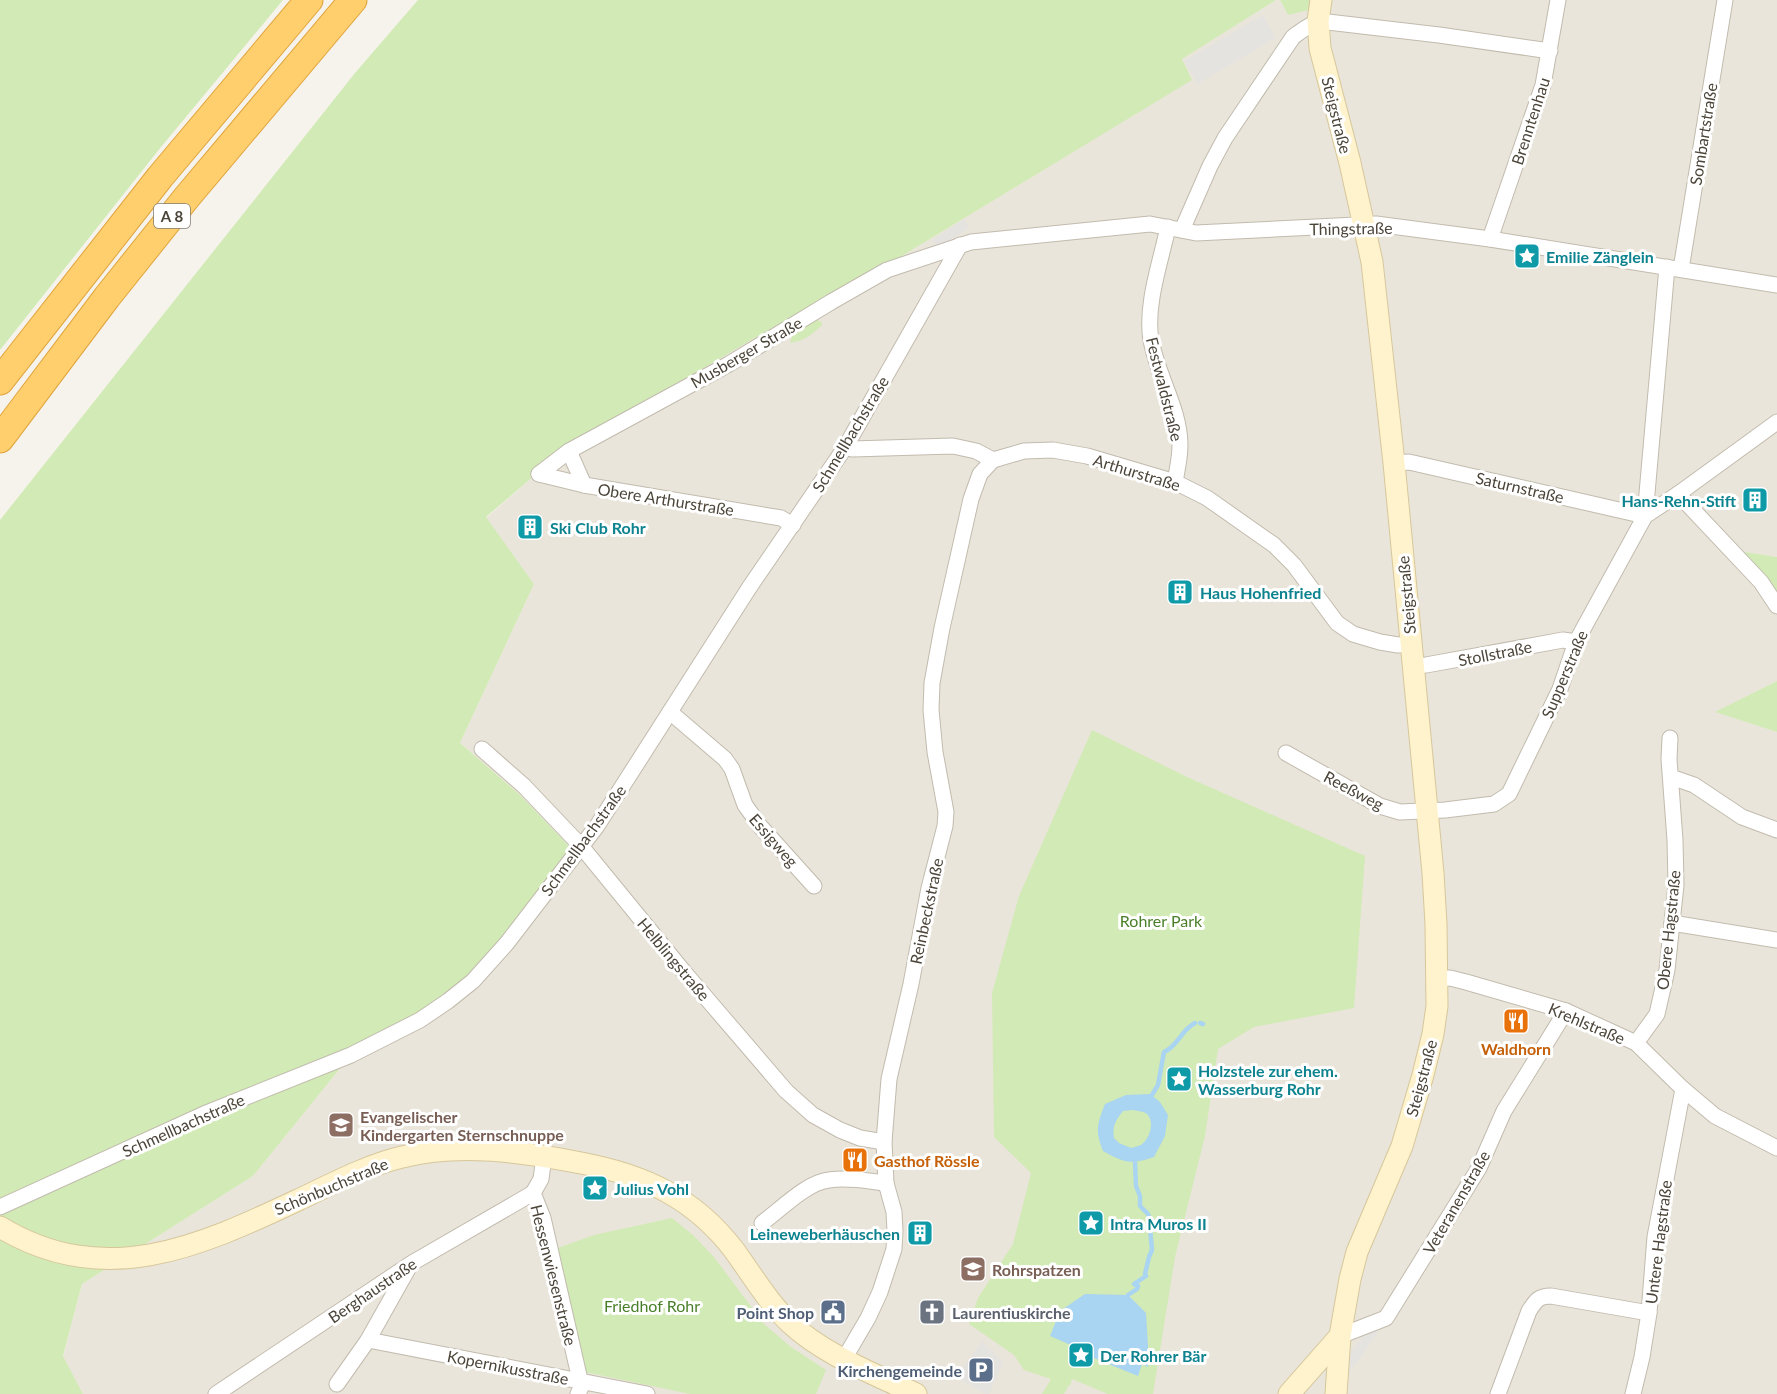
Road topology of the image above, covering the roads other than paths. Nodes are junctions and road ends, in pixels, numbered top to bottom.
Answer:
1 (309, 0) edge
2 (353, 0) edge
3 (1322, 0) edge
4 (1558, 0) edge
5 (1725, 0) edge
6 (1318, 21) junction
7 (1550, 51) junction
8 (1364, 226) junction
9 (1175, 229) junction
10 (1490, 239) junction
11 (960, 245) junction
12 (1674, 268) junction
13 (1777, 285) edge
14 (0, 381) edge
15 (1777, 422) edge
16 (0, 439) edge
17 (846, 446) junction
18 (569, 451) junction
19 (993, 460) junction
20 (1394, 463) junction
21 (539, 474) joint
22 (1175, 482) junction
23 (584, 485) junction
24 (1678, 494) junction
25 (1645, 516) junction
26 (793, 525) junction
27 (1777, 606) edge
28 (1576, 642) junction
29 (1410, 644) junction
30 (1413, 666) junction
31 (670, 712) junction
32 (1670, 738) dead end
33 (482, 749) dead end
34 (1286, 753) dead end
35 (1671, 777) junction
36 (1428, 811) junction
37 (1777, 830) edge
38 (581, 846) junction
39 (814, 885) dead end
40 (1672, 923) junction
41 (1777, 940) edge
42 (1437, 979) junction
43 (1566, 1011) junction
44 (1635, 1043) junction
45 (1683, 1089) junction
46 (884, 1142) junction
47 (1777, 1148) edge
48 (544, 1157) junction
49 (886, 1183) junction
50 (532, 1193) junction
51 (0, 1207) edge
52 (762, 1224) dead end
53 (0, 1227) edge
54 (412, 1263) junction
55 (1649, 1313) junction
56 (1340, 1336) junction
57 (368, 1340) junction
58 (844, 1359) junction
59 (1313, 1368) junction
60 (337, 1384) dead end
61 (1337, 1386) edge
62 (579, 1387) edge
63 (216, 1394) edge
64 (647, 1394) edge
65 (916, 1394) edge
66 (1289, 1394) edge
67 (1498, 1394) edge
68 (1633, 1394) edge

1 - 14 highway, A 8
2 - 16 highway, A 8
3 - 6 street
4 - 7 street, Brenntenhau
5 - 12 street, Sombartstraße
6 - 7 street
6 - 8 street, Steigstraße
6 - 9 street, Festwaldstraße
7 - 10 street, Brenntenhau
8 - 9 street, Thingstraße
8 - 10 street, Thingstraße
8 - 20 street, Steigstraße
9 - 11 street, Thingstraße
9 - 22 street, Festwaldstraße
10 - 12 street, Thingstraße
11 - 17 street, Schmellbachstraße
11 - 18 street, Musberger Straße
12 - 13 street, Thingstraße
12 - 25 street, Sombartstraße
15 - 24 street, Supperstraße
17 - 19 street
17 - 26 street, Schmellbachstraße
18 - 21 street, Musberger Straße
18 - 23 street
19 - 22 street, Arthurstraße
19 - 46 street, Reinbeckstraße
20 - 25 street, Saturnstraße
20 - 29 street, Steigstraße
21 - 23 street, Obere Arthurstraße
22 - 29 street, Arthurstraße
23 - 26 street, Obere Arthurstraße
24 - 25 street, Supperstraße
24 - 27 street
25 - 28 street, Supperstraße
26 - 31 street, Schmellbachstraße
28 - 30 street, Stollstraße
28 - 36 street, Supperstraße
29 - 30 street, Steigstraße
30 - 36 street, Steigstraße
31 - 38 street, Schmellbachstraße
31 - 39 street, Essigweg
32 - 35 street, Obere Hagstraße
33 - 38 street, Helblingstraße
34 - 36 street, Reeßweg
35 - 37 street
35 - 40 street, Obere Hagstraße
36 - 42 street, Steigstraße
38 - 46 street, Helblingstraße
38 - 51 street, Schmellbachstraße
40 - 41 street
40 - 44 street, Obere Hagstraße
42 - 43 street, Krehlstraße
42 - 56 street, Steigstraße
43 - 44 street, Krehlstraße
43 - 56 street, Veteranenstraße
44 - 45 street, Krehlstraße
45 - 47 street, Krehlstraße
45 - 55 street, Untere Hagstraße
46 - 49 street, Reinbeckstraße
48 - 50 street, Hessenwiesenstraße
48 - 53 street, Schönbuchstraße
48 - 58 street, Schönbuchstraße
49 - 52 street
49 - 58 street, Reinbeckstraße
50 - 54 street, Berghaustraße
50 - 62 street, Hessenwiesenstraße
54 - 57 street
54 - 63 street, Berghaustraße
55 - 67 street
55 - 68 street, Untere Hagstraße
56 - 59 street
56 - 61 street, Steigstraße
57 - 60 street
57 - 62 street, Kopernikusstraße
58 - 65 street, Schönbuchstraße
59 - 61 street
59 - 66 street
62 - 64 street, Kopernikusstraße

